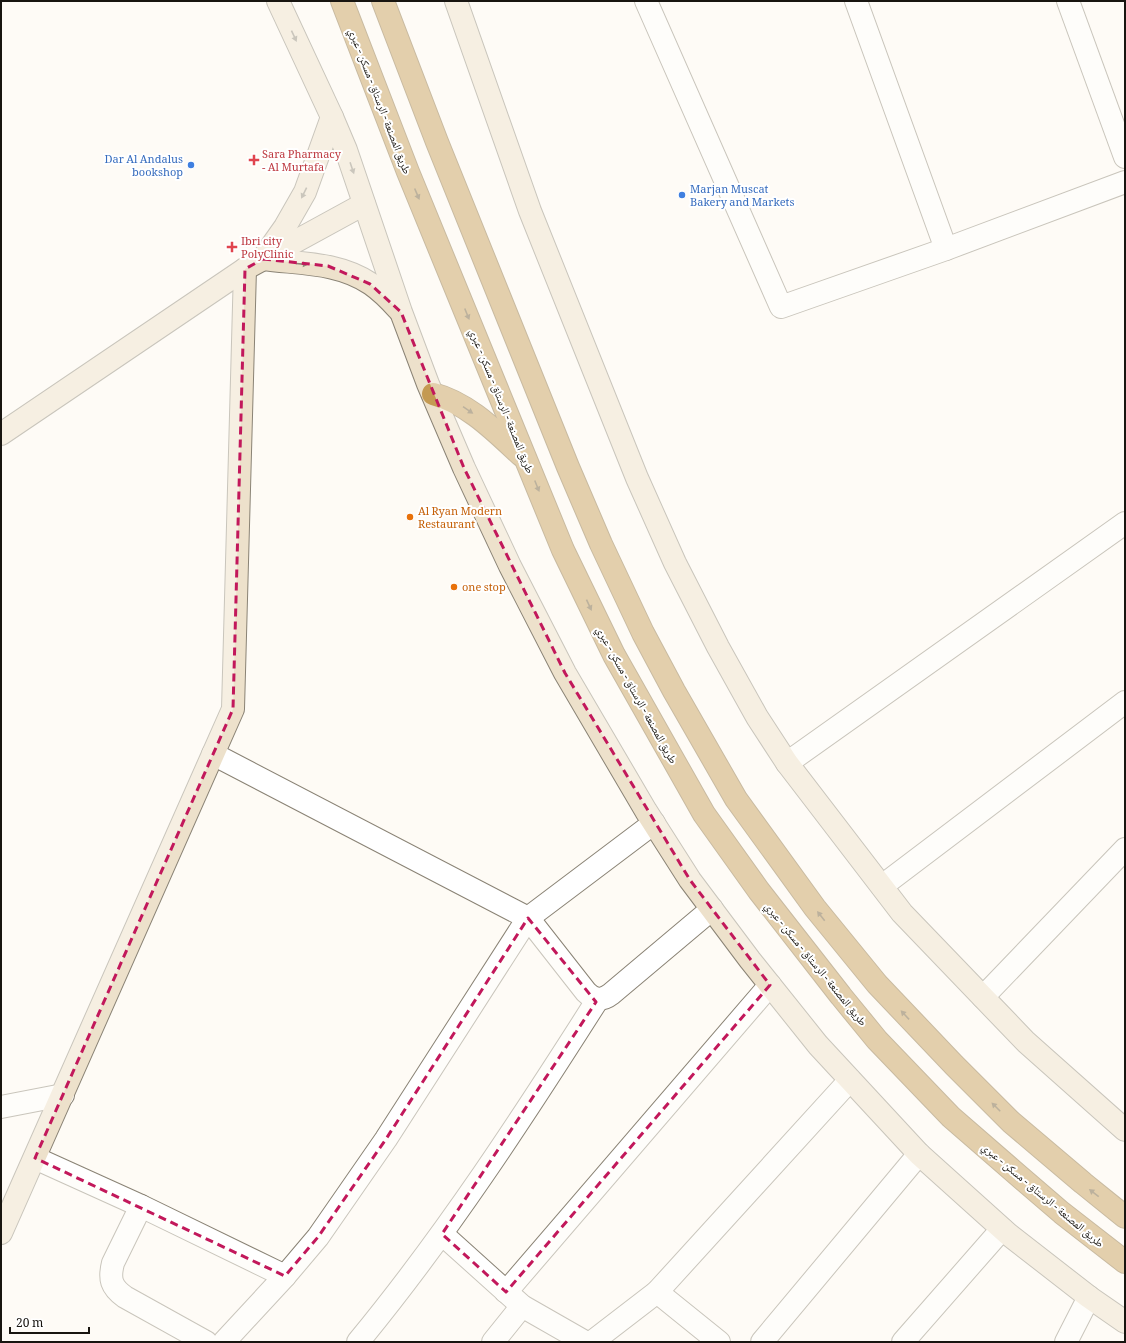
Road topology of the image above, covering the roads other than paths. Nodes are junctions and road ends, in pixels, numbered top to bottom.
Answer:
1 (278, 1) edge
2 (342, 1) edge
3 (383, 1) edge
4 (456, 1) edge
5 (646, 1) edge
6 (856, 1) edge
7 (1068, 1) edge
8 (332, 117) junction
9 (1125, 157) edge
10 (1125, 182) edge
11 (364, 204) junction
12 (946, 249) junction
13 (254, 264) junction
14 (401, 312) junction
15 (433, 394) junction
16 (1, 434) edge
17 (526, 460) junction
18 (1125, 523) edge
19 (1125, 702) edge
20 (213, 754) junction
21 (787, 763) junction
22 (654, 823) junction
23 (1125, 850) edge
24 (882, 886) junction
25 (712, 909) junction
26 (528, 918) junction
27 (770, 985) junction
28 (983, 997) junction
29 (598, 999) junction
30 (850, 1080) junction
31 (63, 1095) junction
32 (3, 1106) edge
33 (1125, 1130) edge
34 (918, 1154) junction
35 (35, 1158) junction
36 (141, 1206) junction
37 (1125, 1217) edge
38 (1002, 1229) junction
39 (1, 1233) edge
40 (442, 1234) junction
41 (1125, 1262) edge
42 (285, 1276) junction
43 (657, 1292) junction
44 (1089, 1298) junction
45 (514, 1299) junction
46 (1125, 1322) edge
47 (206, 1342) edge
48 (224, 1342) edge
49 (358, 1342) edge
50 (493, 1342) edge
51 (585, 1342) edge
52 (592, 1342) edge
53 (719, 1342) edge
54 (762, 1342) edge
55 (903, 1342) edge
56 (1066, 1342) edge

1 -> 8 street
2 -> 17 highway, طريق المصنعة - الرستاق - مسكن - عبري
37 -> 3 highway
4 - 21 street
5 - 12 street
6 - 12 street
7 - 9 street
8 -> 11 street
8 -> 13 street
10 - 12 street
11 - 13 street
11 - 14 street
13 -> 14 street
13 - 16 street
13 - 20 street
14 - 15 street
15 -> 17 highway
15 - 22 street
17 -> 41 highway, طريق المصنعة - الرستاق - مسكن - عبري
18 - 21 street
19 - 24 street
20 - 26 street
20 - 31 street
21 - 24 street
22 - 25 street
22 - 26 street
23 - 28 street
24 - 28 street
25 - 27 street
25 - 29 street
26 - 29 street
26 - 42 street
27 - 30 street
27 - 45 street
28 - 33 street
29 - 40 street
30 - 34 street
30 - 43 street
31 - 32 street
31 - 35 street
34 - 38 street
34 - 54 street
35 - 36 street
35 - 39 street
36 - 42 street
36 - 47 street
38 - 44 street
38 - 55 street
40 - 45 street
40 - 49 street
42 - 48 street
43 - 52 street
43 - 53 street
44 - 46 street
44 - 56 street
45 - 50 street
45 - 51 street

